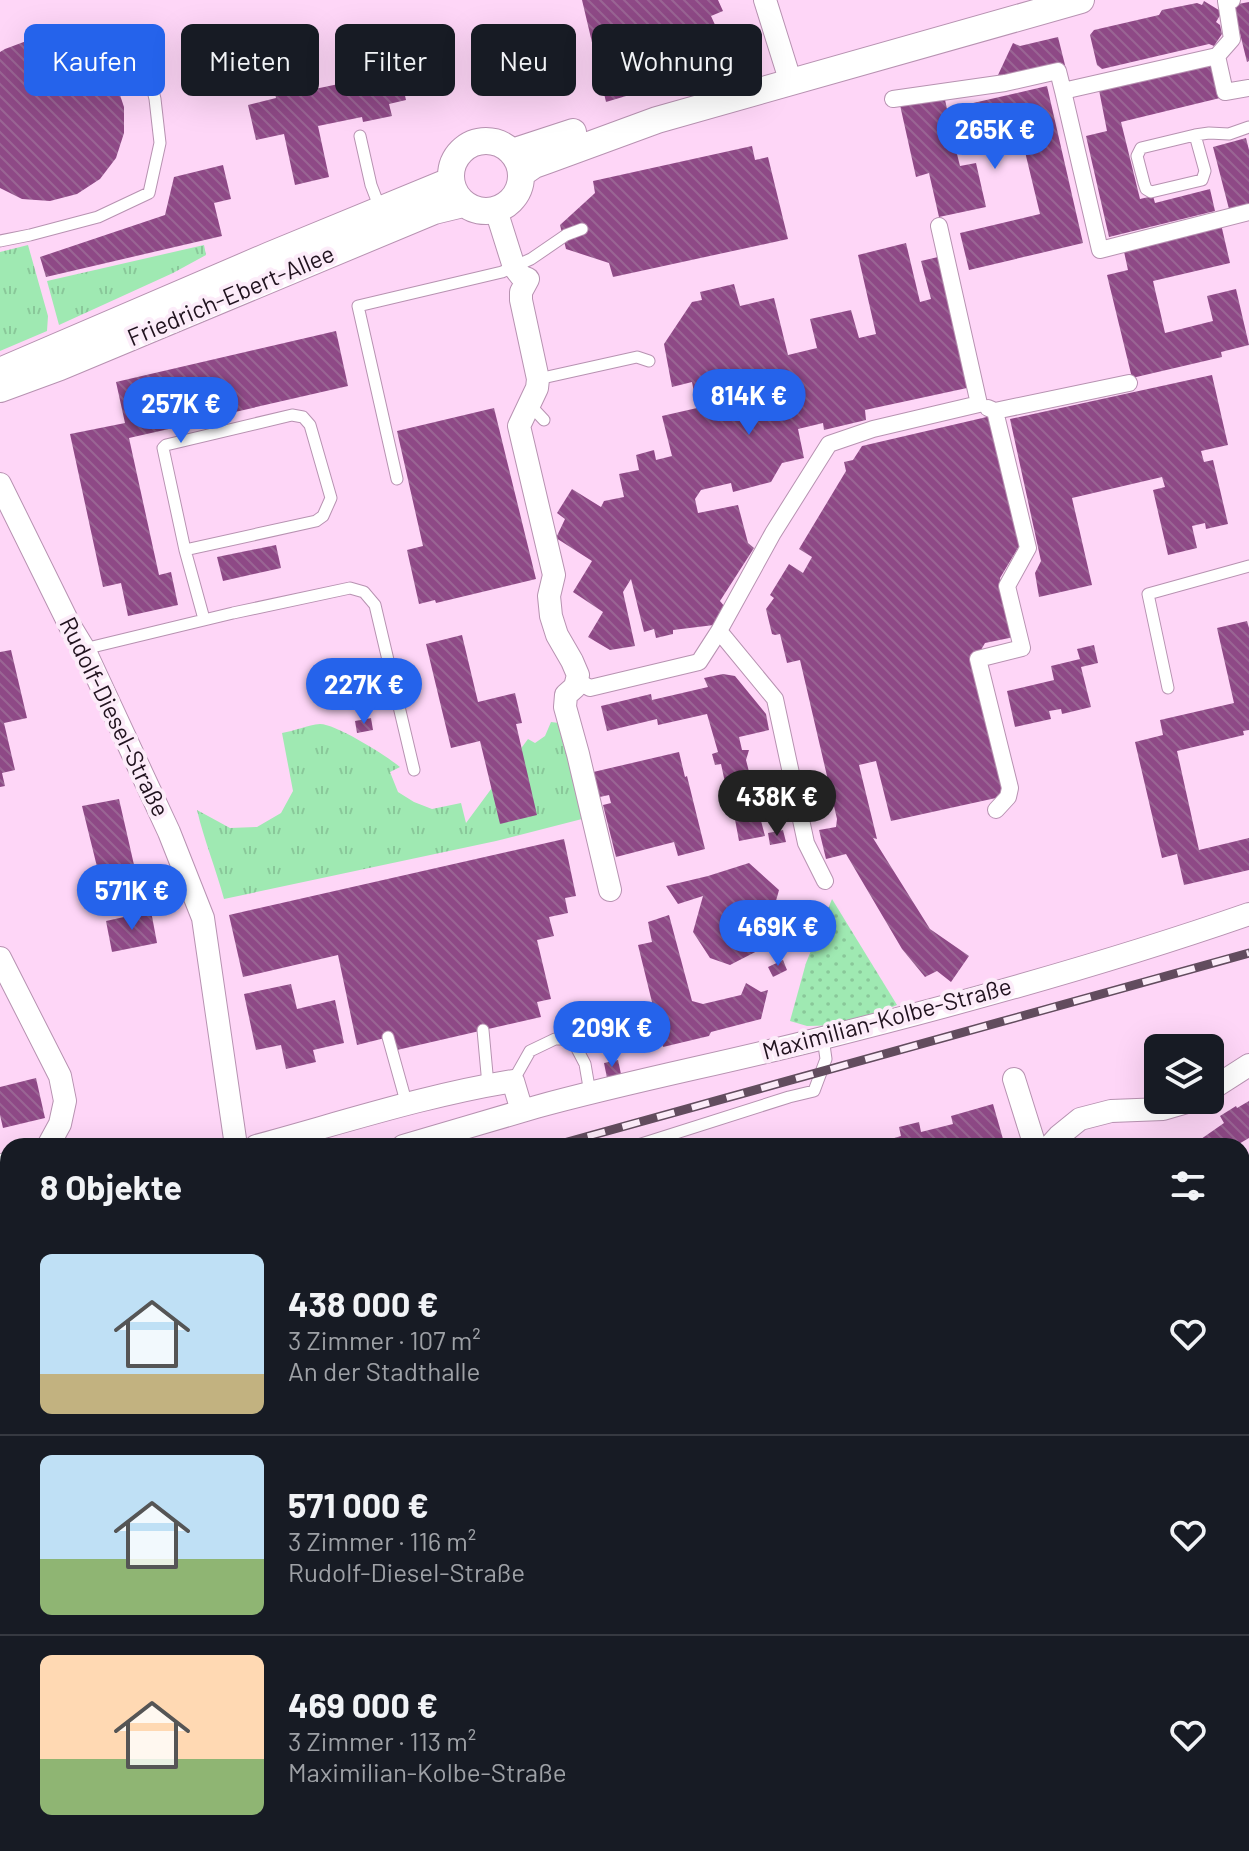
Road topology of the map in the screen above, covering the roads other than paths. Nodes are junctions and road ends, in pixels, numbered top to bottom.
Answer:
1 (765, 0) edge
2 (1019, 0) edge
3 (1081, 0) edge
4 (1232, 0) edge
5 (1217, 56) junction
6 (789, 75) junction
7 (1249, 88) edge
8 (1063, 91) junction
9 (154, 96) edge
10 (893, 99) dead end
11 (1249, 127) edge
12 (1195, 135) junction
13 (360, 136) dead end
14 (516, 163) junction
15 (457, 192) junction
16 (496, 210) junction
17 (1249, 212) edge
18 (384, 220) junction
19 (939, 226) dead end
20 (582, 229) dead end
21 (0, 241) edge
22 (514, 267) junction
23 (649, 361) dead end
24 (0, 371) edge
25 (538, 379) junction
26 (1129, 383) dead end
27 (0, 389) edge
28 (987, 407) junction
29 (397, 479) dead end
30 (0, 484) edge
31 (185, 550) junction
32 (1249, 566) edge
33 (204, 619) junction
34 (719, 631) junction
35 (84, 649) junction
36 (577, 681) junction
37 (1168, 688) dead end
38 (414, 770) dead end
39 (996, 810) dead end
40 (825, 881) dead end
41 (610, 890) dead end
42 (1249, 914) edge
43 (0, 958) edge
44 (483, 1030) dead end
45 (388, 1037) dead end
46 (823, 1038) junction
47 (1249, 1065) edge
48 (1014, 1079) dead end
49 (513, 1081) junction
50 (1224, 1081) edge
51 (488, 1085) junction
52 (590, 1093) junction
53 (407, 1105) junction
54 (1144, 1110) edge
55 (522, 1111) junction
56 (52, 1138) edge
57 (235, 1138) edge
58 (316, 1138) edge
59 (430, 1138) edge
60 (660, 1138) edge
61 (1032, 1138) edge
62 (1057, 1138) edge

1 - 6 street
2 - 6 street
3 - 6 street
4 - 5 street
5 - 7 street
5 - 8 street
6 - 14 street
8 - 10 street
8 - 17 street
9 - 21 lane
11 - 12 lane
12 - 12 lane
13 - 18 lane
14 - 15 street
14 - 16 street
15 - 16 street, Friedrich-Ebert-Allee
15 - 18 street, Friedrich-Ebert-Allee
16 - 22 street
18 - 24 street, Friedrich-Ebert-Allee
18 - 27 street, Friedrich-Ebert-Allee
19 - 28 street
20 - 22 lane
22 - 25 street
22 - 29 lane
23 - 25 lane
25 - 36 street
26 - 28 street
28 - 34 street
28 - 39 street
30 - 35 street, Rudolf-Diesel-Straße
31 - 31 lane
31 - 33 lane
32 - 37 lane
33 - 35 lane
33 - 38 lane
34 - 36 street
34 - 40 street
35 - 57 street, Rudolf-Diesel-Straße
36 - 41 street
42 - 46 street, Maximilian-Kolbe-Straße
43 - 56 street
44 - 51 lane
45 - 53 lane
46 - 52 street, Maximilian-Kolbe-Straße
46 - 60 lane
47 - 50 street
48 - 61 street
49 - 51 street
49 - 52 lane
49 - 55 street
51 - 53 street
52 - 55 street, Maximilian-Kolbe-Straße
53 - 58 street
54 - 62 street
55 - 59 street, Maximilian-Kolbe-Straße

